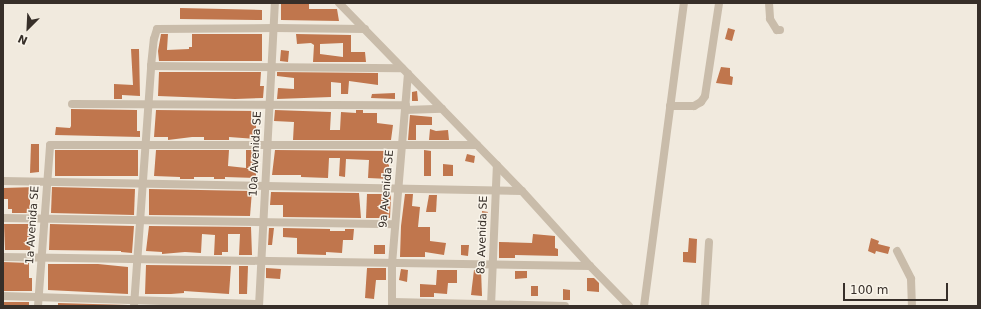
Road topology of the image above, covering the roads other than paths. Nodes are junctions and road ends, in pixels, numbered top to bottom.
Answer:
1 (275, 3) edge
2 (339, 3) edge
3 (684, 3) edge
4 (719, 3) edge
5 (769, 3) edge
6 (274, 28) junction
7 (365, 29) junction
8 (780, 30) dead end
9 (151, 66) junction
10 (272, 67) junction
11 (402, 68) junction
12 (408, 74) junction
13 (72, 104) dead end
14 (148, 104) junction
15 (269, 105) junction
16 (670, 106) junction
17 (406, 108) junction
18 (442, 109) junction
19 (145, 145) junction
20 (267, 145) junction
21 (402, 145) junction
22 (477, 145) junction
23 (497, 165) junction
24 (3, 181) edge
25 (47, 182) junction
26 (142, 184) junction
27 (265, 186) junction
28 (399, 188) junction
29 (496, 190) junction
30 (522, 190) junction
31 (3, 218) edge
32 (44, 219) junction
33 (139, 220) junction
34 (263, 222) junction
35 (395, 224) junction
36 (709, 242) dead end
37 (896, 251) dead end
38 (3, 257) edge
39 (42, 258) junction
40 (137, 259) junction
41 (262, 262) junction
42 (392, 264) junction
43 (494, 266) junction
44 (590, 266) junction
45 (3, 296) edge
46 (39, 302) edge
47 (134, 303) edge
48 (392, 304) edge
49 (259, 305) edge
50 (491, 305) edge
51 (565, 306) edge
52 (629, 306) edge
53 (644, 306) edge
54 (705, 306) edge
55 (912, 306) edge

1 - 6 street, 10a Avenida SE
2 - 7 street
3 - 16 street
4 - 16 street
5 - 8 street
6 - 7 street
6 - 9 street
6 - 10 street, 10a Avenida SE
7 - 11 street
9 - 10 street
9 - 14 street
10 - 11 street
10 - 15 street, 10a Avenida SE
11 - 12 street
12 - 17 street, 9a Avenida SE
12 - 18 street
13 - 14 street
14 - 15 street
14 - 19 street
15 - 17 street
15 - 20 street, 10a Avenida SE
16 - 53 street
17 - 18 street
17 - 21 street, 9a Avenida SE
18 - 22 street
19 - 20 street
19 - 25 street, 1a Avenida SE
19 - 26 street
20 - 21 street
20 - 27 street, 10a Avenida SE
21 - 22 street
21 - 28 street, 9a Avenida SE
22 - 23 street
23 - 29 street, 8a Avenida SE
23 - 30 street
24 - 25 street
25 - 26 street
25 - 32 street, 1a Avenida SE
26 - 27 street
26 - 33 street
27 - 28 street
27 - 34 street, 10a Avenida SE
28 - 29 street
28 - 35 street, 9a Avenida SE
29 - 30 street
29 - 43 street, 8a Avenida SE
30 - 44 street
31 - 32 street
32 - 33 street
32 - 39 street, 1a Avenida SE
33 - 34 street
33 - 40 street
34 - 35 street
34 - 41 street, 10a Avenida SE
35 - 42 street, 9a Avenida SE
36 - 54 street
37 - 55 street
38 - 39 street
39 - 40 street
39 - 46 street, 1a Avenida SE
40 - 41 street
40 - 47 street
41 - 42 street
41 - 49 street, 10a Avenida SE
42 - 43 street
42 - 48 street, 9a Avenida SE
43 - 44 street
43 - 50 street, 8a Avenida SE
44 - 52 street
45 - 46 street
46 - 47 street
47 - 49 street
48 - 50 street
50 - 51 street

